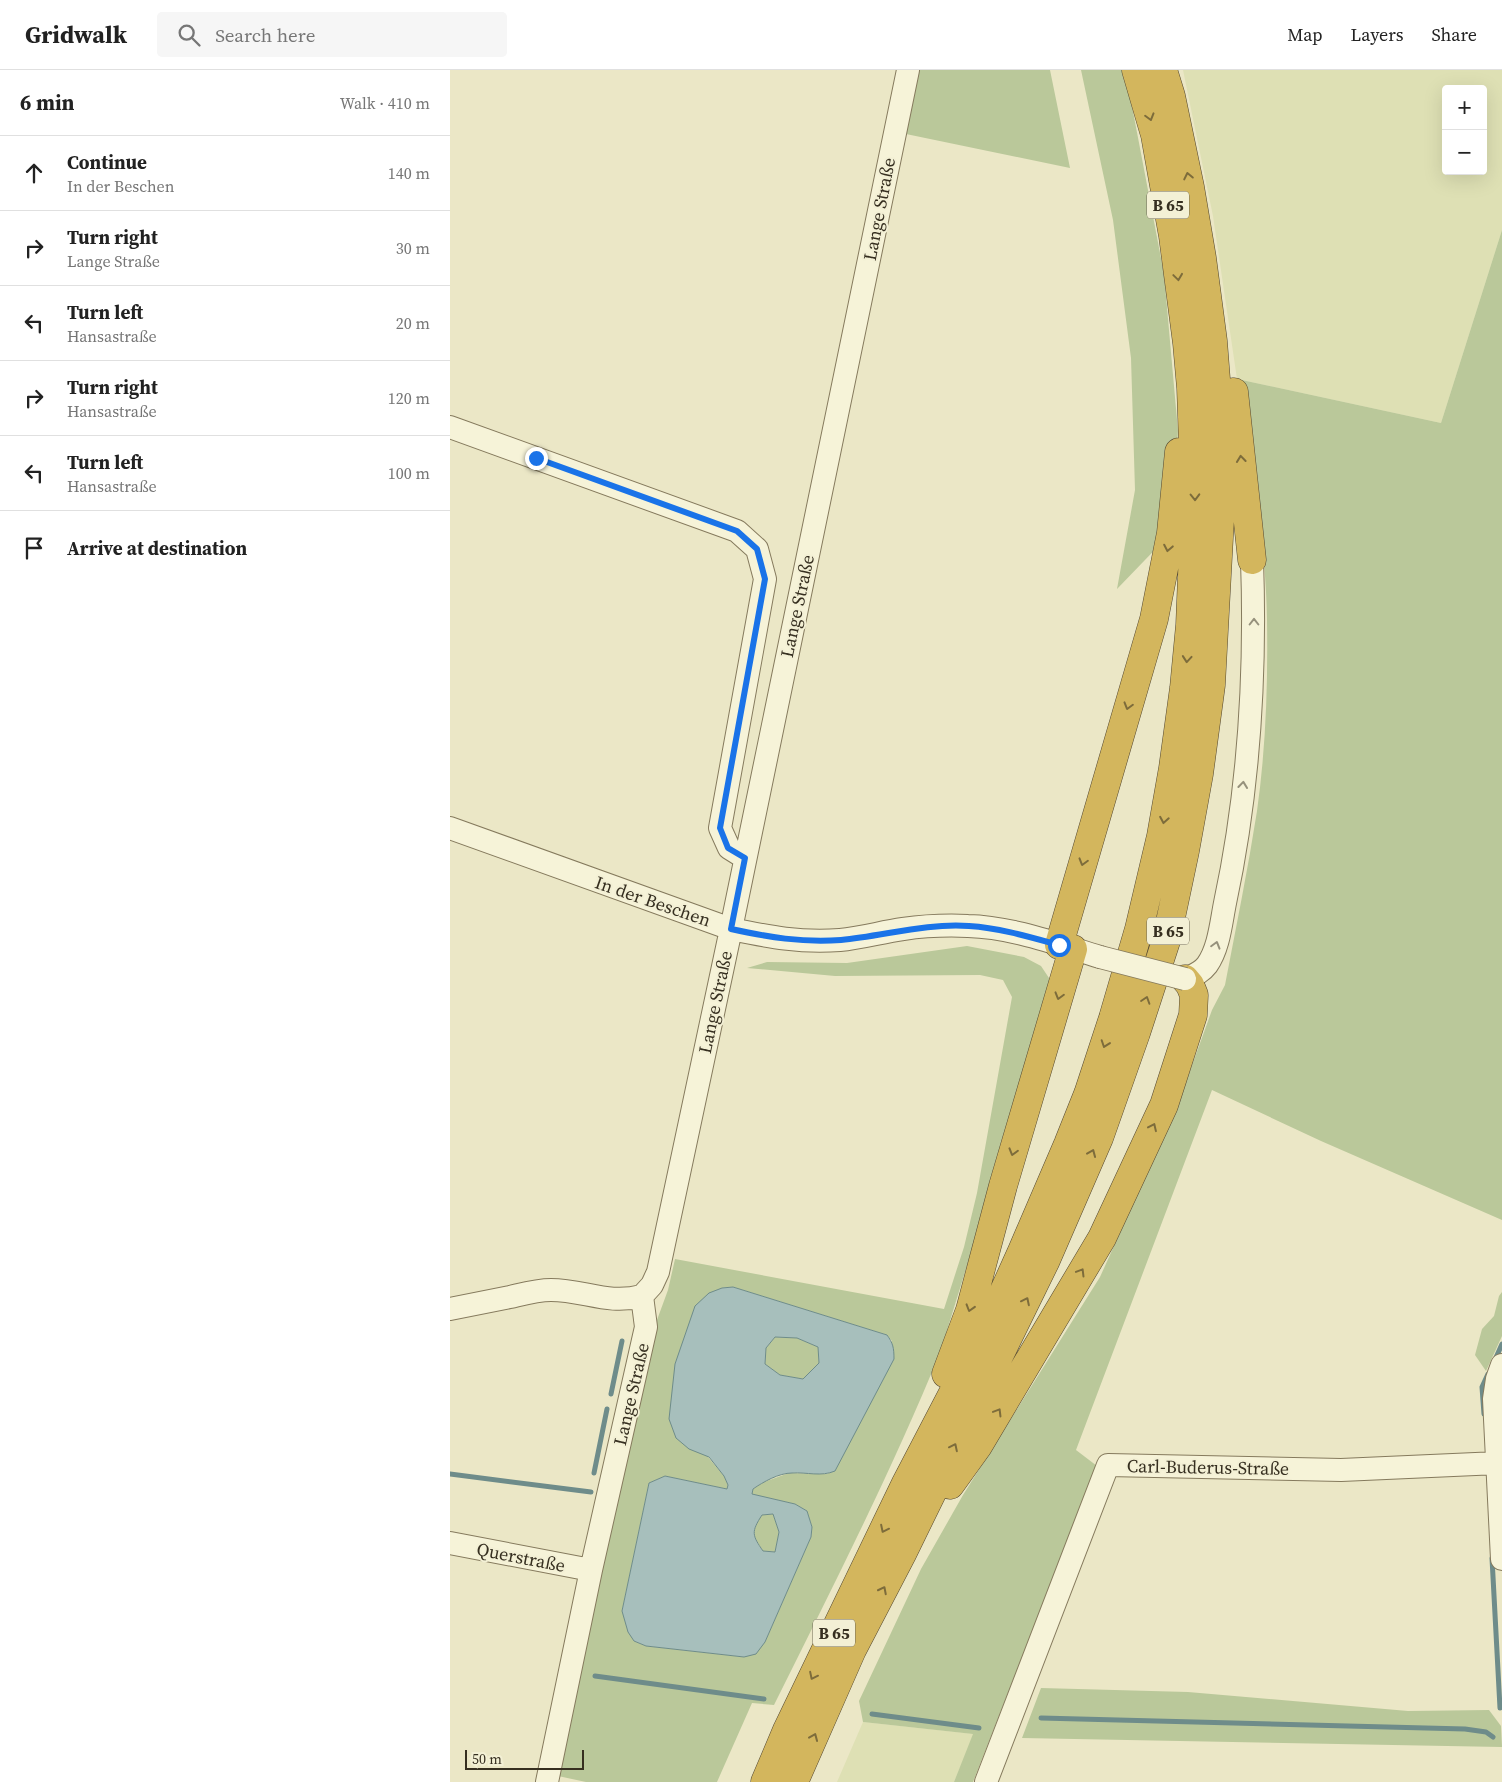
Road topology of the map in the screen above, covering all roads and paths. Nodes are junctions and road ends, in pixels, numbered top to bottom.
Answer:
1 (908, 70) edge
2 (1136, 70) edge
3 (1163, 70) edge
4 (1202, 258) junction
5 (1187, 343) junction
6 (450, 428) edge
7 (1252, 560) joint
8 (450, 828) edge
9 (745, 858) junction
10 (731, 929) junction
11 (1066, 947) junction
12 (1185, 979) junction
13 (642, 1296) junction
14 (450, 1309) edge
15 (1502, 1365) edge
16 (1498, 1463) junction
17 (905, 1486) junction
18 (450, 1543) edge
19 (902, 1554) junction
20 (1502, 1559) edge
21 (591, 1570) junction
22 (547, 1782) edge
23 (765, 1782) edge
24 (794, 1782) edge
25 (986, 1782) edge

1 - 9 street, Lange Straße
2 -> 5 highway, B 65
4 -> 3 highway, B 65
7 -> 4 highway
19 -> 4 highway, B 65
5 -> 11 highway
5 -> 17 highway, B 65
6 - 9 street
12 -> 7 street
8 - 10 street, In der Beschen
9 - 10 street, Lange Straße
10 - 11 street, In der Beschen
10 - 13 street, Lange Straße
11 - 12 street, In der Beschen, bridge
11 -> 17 highway
19 -> 12 highway
13 - 14 street
13 - 21 street, Lange Straße
15 - 16 street
16 - 20 street
16 - 25 street, Carl-Buderus-Straße
17 -> 23 highway, B 65
18 - 21 street, Querstraße
24 -> 19 highway, B 65
21 - 22 street, Lange Straße

